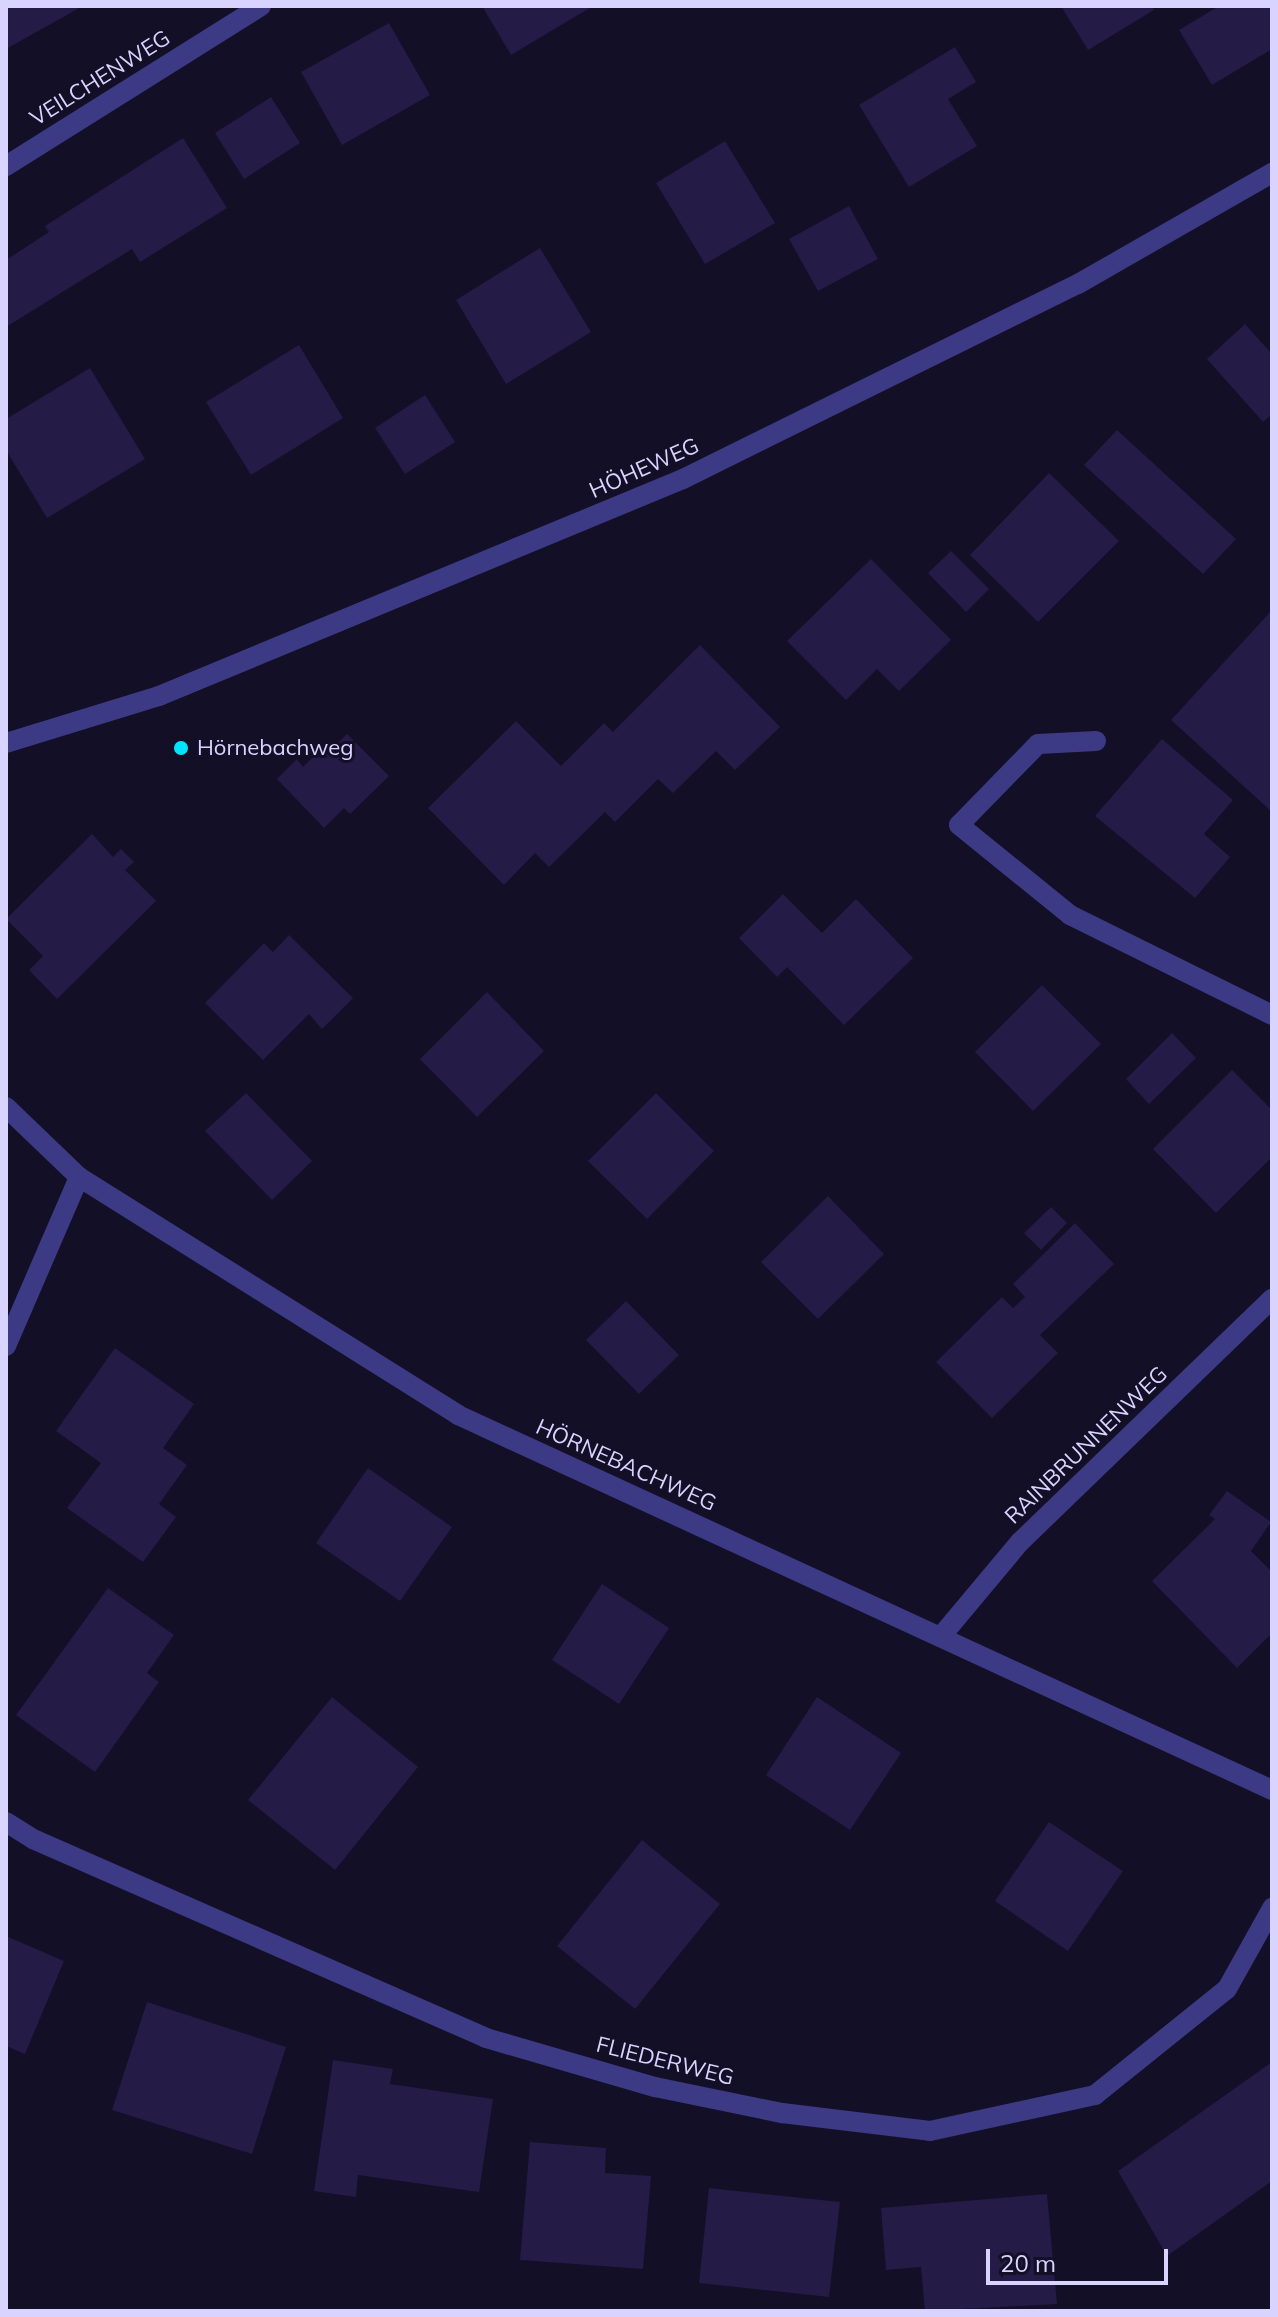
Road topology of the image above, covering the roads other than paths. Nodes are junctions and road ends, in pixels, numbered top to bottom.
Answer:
1 (261, 6) edge
2 (6, 166) edge
3 (1272, 173) edge
4 (1096, 741) dead end
5 (6, 743) edge
6 (1272, 1015) edge
7 (6, 1107) edge
8 (79, 1177) junction
9 (1272, 1299) edge
10 (6, 1346) edge
11 (943, 1634) junction
12 (1272, 1790) edge
13 (6, 1822) edge
14 (1272, 1908) edge

1 - 2 street, VEILCHENWEG
3 - 5 street, HÖHEWEG
4 - 6 street
7 - 8 street, HÖRNEBACHWEG
8 - 10 street
8 - 11 street, HÖRNEBACHWEG
9 - 11 street, RAINBRUNNENWEG
11 - 12 street, HÖRNEBACHWEG
13 - 14 street, FLIEDERWEG

